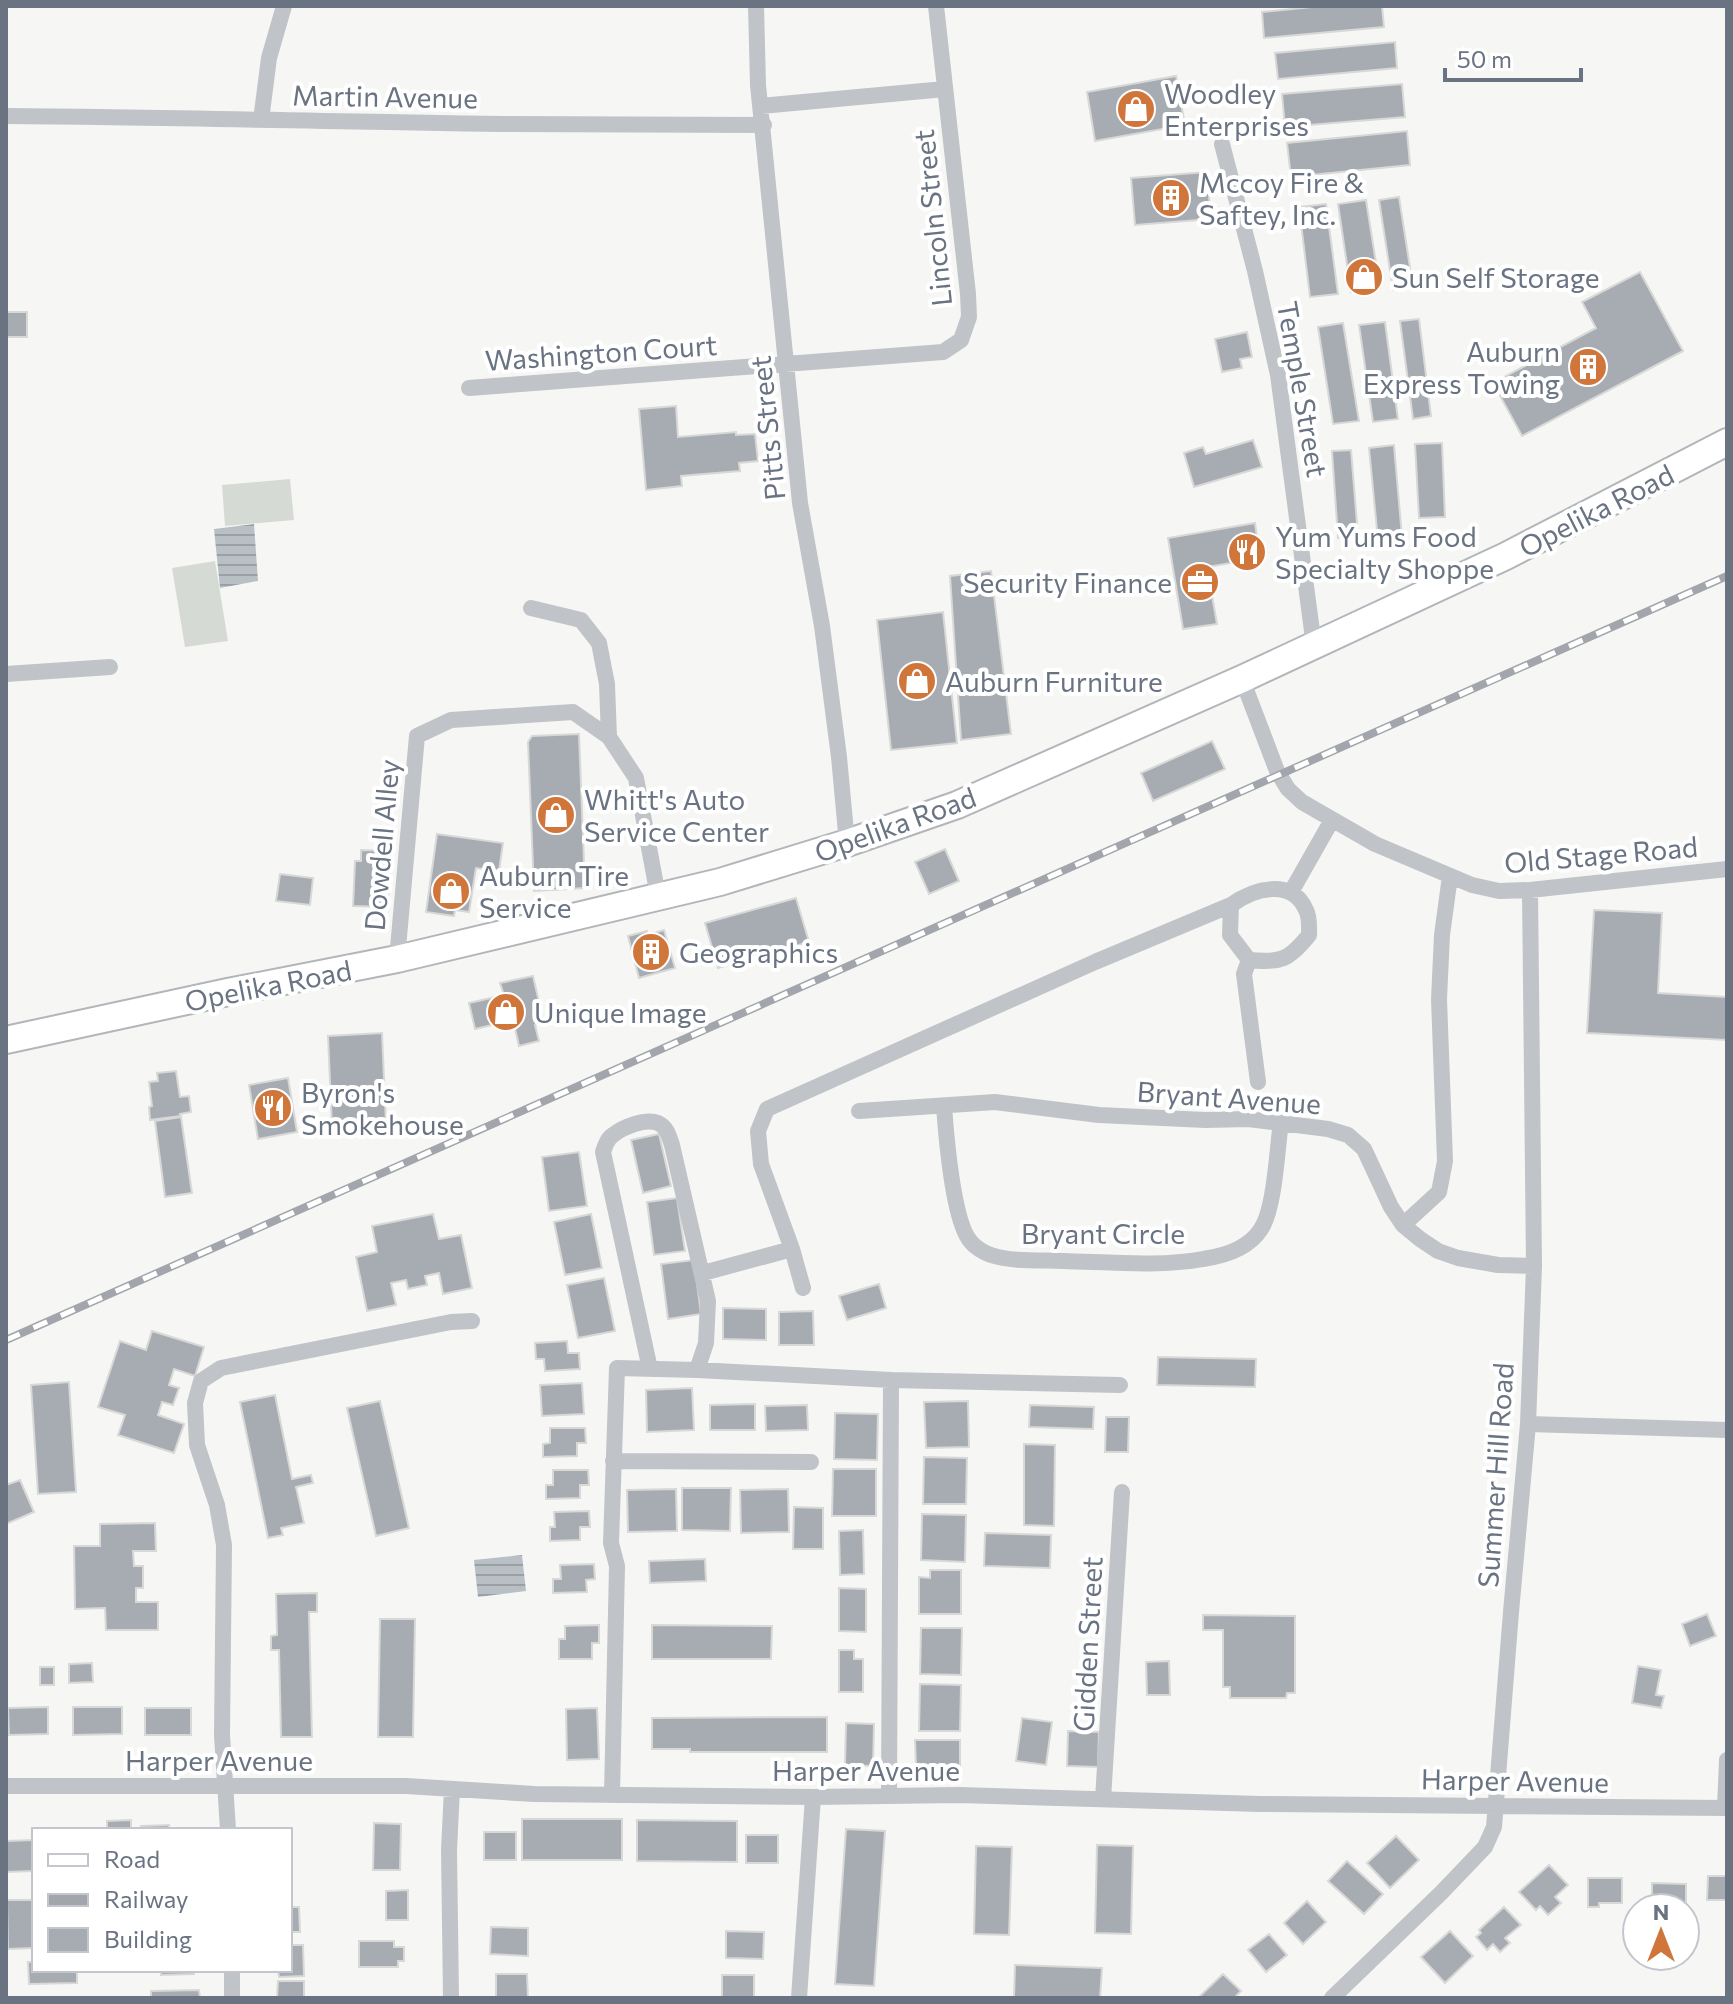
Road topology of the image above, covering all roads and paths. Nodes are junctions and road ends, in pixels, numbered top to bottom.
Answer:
1 (284, 6) edge
2 (756, 6) edge
3 (936, 6) edge
4 (945, 89) junction
5 (761, 106) junction
6 (6, 116) edge
7 (261, 120) junction
8 (764, 125) junction
9 (1222, 144) dead end
10 (786, 363) junction
11 (469, 388) dead end
12 (1727, 442) edge
13 (531, 608) dead end
14 (1314, 646) junction
15 (110, 667) dead end
16 (6, 674) edge
17 (1242, 679) junction
18 (609, 737) junction
19 (1332, 820) junction
20 (847, 843) junction
21 (1727, 869) edge
22 (1450, 876) junction
23 (1530, 890) junction
24 (1291, 892) junction
25 (658, 896) junction
26 (1231, 905) junction
27 (397, 959) junction
28 (1249, 960) junction
29 (6, 1040) edge
30 (1258, 1082) dead end
31 (944, 1106) junction
32 (859, 1111) dead end
33 (1281, 1122) junction
34 (1403, 1225) junction
35 (792, 1249) junction
36 (1534, 1266) junction
37 (703, 1273) junction
38 (803, 1288) dead end
39 (472, 1321) dead end
40 (650, 1369) junction
41 (697, 1370) junction
42 (891, 1380) junction
43 (1120, 1385) dead end
44 (1528, 1424) junction
45 (1727, 1430) edge
46 (613, 1461) junction
47 (811, 1462) dead end
48 (1122, 1492) dead end
49 (1727, 1760) edge
50 (224, 1785) junction
51 (6, 1786) edge
52 (452, 1789) junction
53 (612, 1795) junction
54 (889, 1796) junction
55 (813, 1797) junction
56 (1103, 1799) junction
57 (1495, 1806) junction
58 (1726, 1808) edge
59 (228, 1828) edge
60 (232, 1972) edge
61 (232, 1998) edge
62 (451, 1998) edge
63 (799, 1998) edge
64 (1332, 1998) edge

1 - 7 street
2 - 5 street, Pitts Street
3 - 4 street, Lincoln Street
4 - 5 street
4 - 10 street, Lincoln Street
5 - 8 street, Pitts Street
6 - 7 street, Martin Avenue
7 - 8 street, Martin Avenue
8 - 10 street, Pitts Street
9 - 14 street, Temple Street
10 - 11 street, Washington Court
10 - 20 street, Pitts Street
12 - 14 main road, Opelika Road
13 - 18 street
14 - 17 main road, Opelika Road
15 - 16 street
17 - 19 street, Old Stage Road
17 - 20 main road, Opelika Road
18 - 25 street
18 - 27 street, Dowdell Alley
19 - 22 street, Old Stage Road
19 - 24 street
20 - 25 main road, Opelika Road
21 - 23 street, Old Stage Road
22 - 23 street, Old Stage Road
22 - 34 street
23 - 36 street, Summer Hill Road
24 - 26 street
24 - 28 street
25 - 27 main road, Opelika Road
26 - 28 street
26 - 35 street
27 - 29 main road, Opelika Road
28 - 30 street
31 - 32 street, Bryant Avenue
31 - 33 street, Bryant Avenue
31 - 33 street, Bryant Circle
33 - 34 street, Bryant Avenue
34 - 36 street, Bryant Avenue
35 - 37 street
35 - 38 street
36 - 44 street, Summer Hill Road
37 - 40 street
37 - 41 street
39 - 50 street
40 - 41 street
40 - 46 street
41 - 42 street
42 - 43 street
42 - 54 street
44 - 45 street
44 - 57 street, Summer Hill Road
46 - 47 street
46 - 53 street
48 - 56 street, Gidden Street
49 - 58 street
50 - 51 street, Harper Avenue
50 - 52 street, Harper Avenue
50 - 59 street
52 - 53 street, Harper Avenue
52 - 62 street
53 - 55 street, Harper Avenue
54 - 55 street, Harper Avenue
54 - 56 street, Harper Avenue
55 - 63 street
56 - 57 street, Harper Avenue
57 - 58 street, Harper Avenue
57 - 64 street, Summer Hill Road
60 - 61 street

